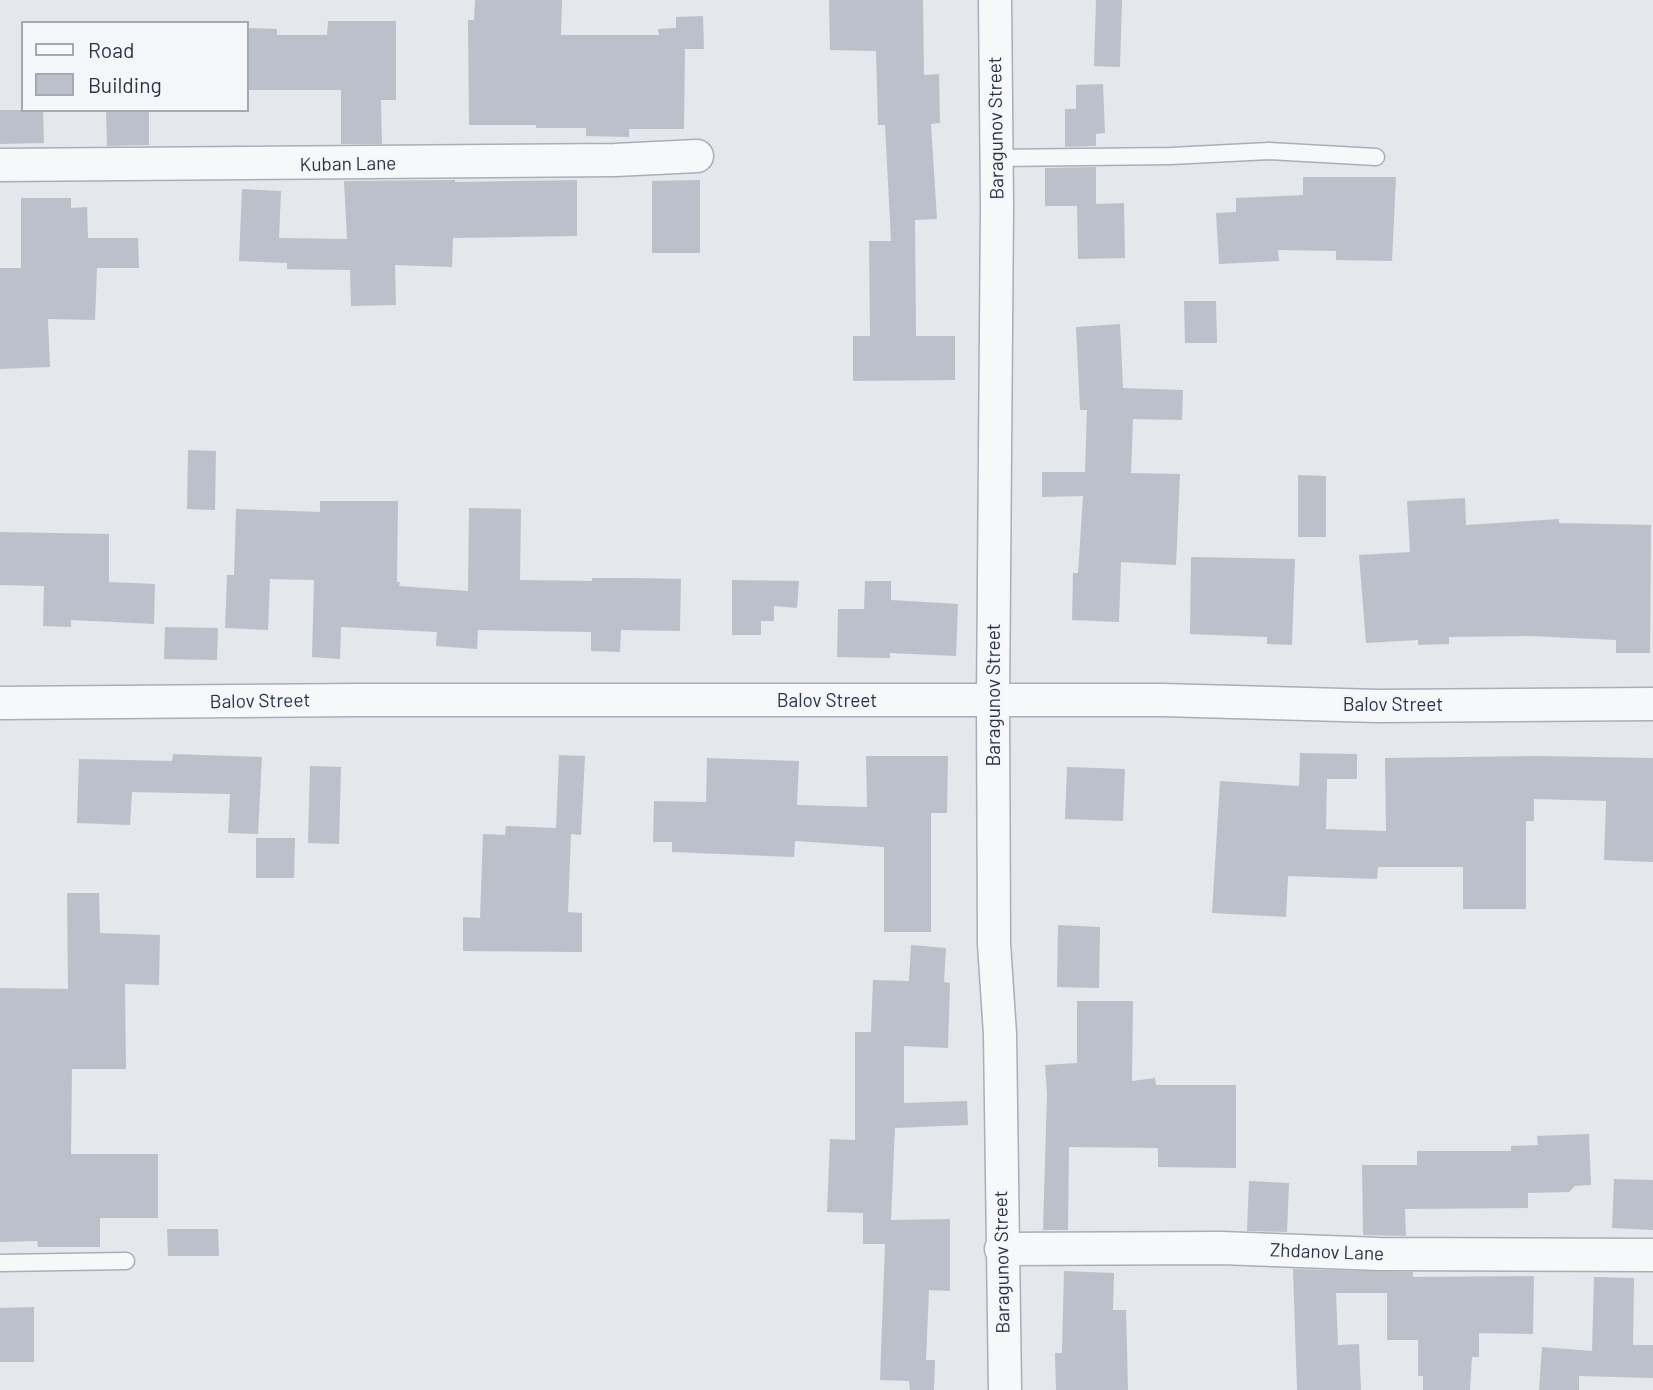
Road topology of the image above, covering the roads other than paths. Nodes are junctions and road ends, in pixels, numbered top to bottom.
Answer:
1 (995, 0) edge
2 (697, 156) dead end
3 (1376, 157) dead end
4 (997, 158) junction
5 (0, 165) edge
6 (993, 702) junction
7 (0, 703) edge
8 (1653, 704) edge
9 (1001, 1249) junction
10 (1653, 1255) edge
11 (126, 1261) dead end
12 (0, 1263) edge
13 (1005, 1390) edge

1 - 4 street, Baragunov Street
2 - 5 street, Kuban Lane
3 - 4 lane
4 - 6 street, Baragunov Street
6 - 7 street, Balov Street
6 - 8 street, Balov Street
6 - 9 street, Baragunov Street
9 - 10 street, Zhdanov Lane
9 - 13 street, Baragunov Street
11 - 12 lane

